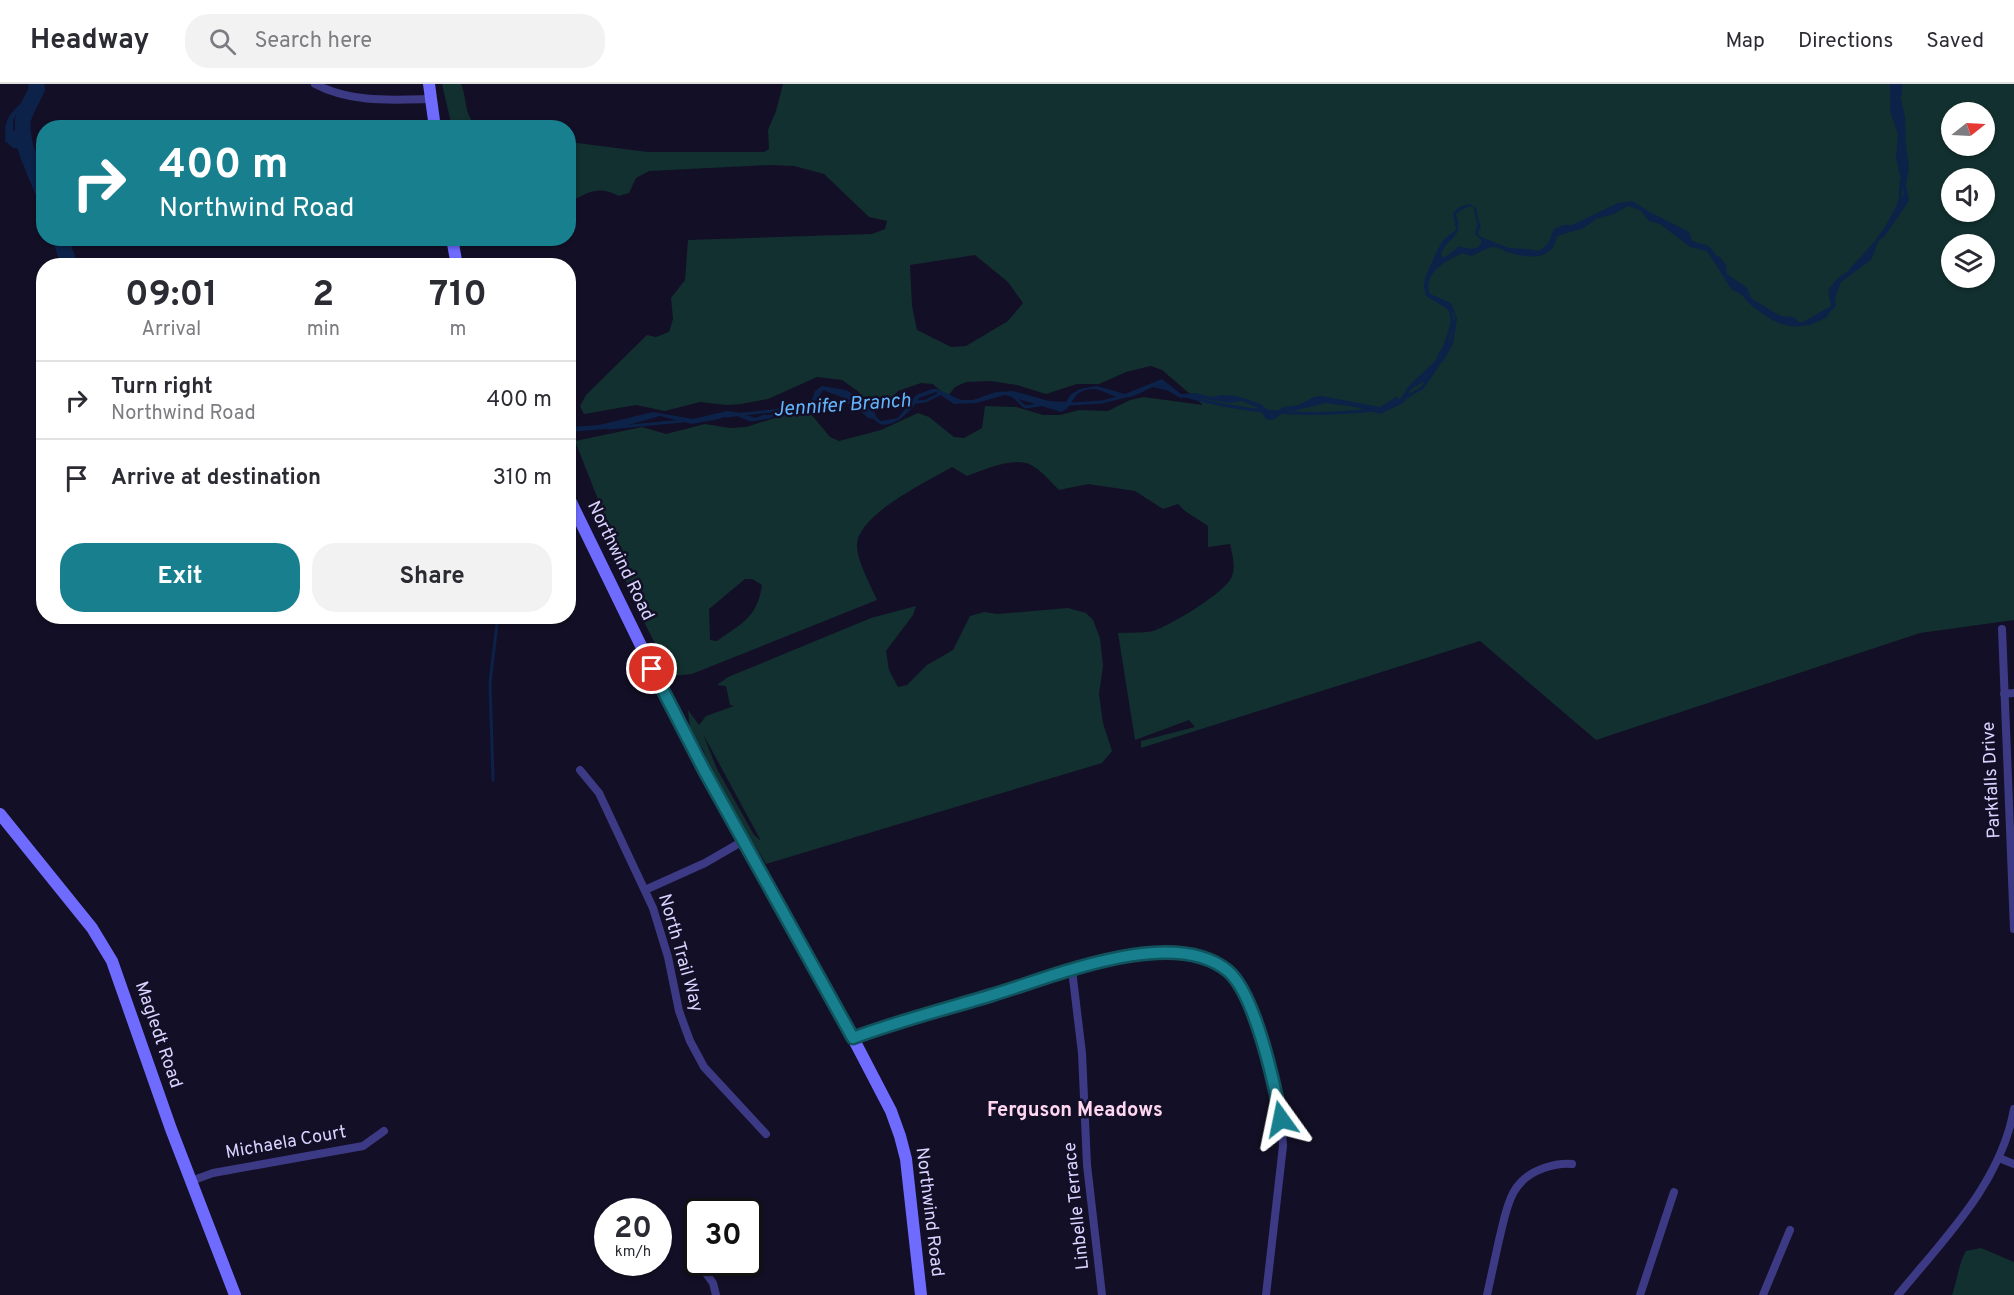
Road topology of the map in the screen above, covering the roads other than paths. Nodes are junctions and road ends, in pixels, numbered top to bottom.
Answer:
1 (315, 84) edge
2 (429, 84) edge
3 (431, 99) junction
4 (434, 120) edge
5 (576, 513) edge
6 (2002, 629) dead end
7 (2014, 693) edge
8 (2004, 694) junction
9 (580, 770) dead end
10 (2, 820) edge
11 (743, 841) junction
12 (2013, 847) edge
13 (645, 890) junction
14 (2014, 929) edge
15 (1072, 970) junction
16 (853, 1038) junction
17 (2014, 1109) edge
18 (384, 1131) dead end
19 (766, 1134) dead end
20 (1999, 1158) junction
21 (1572, 1164) dead end
22 (2014, 1164) edge
23 (191, 1181) junction
24 (1674, 1192) dead end
25 (1790, 1230) dead end
26 (708, 1276) edge
27 (235, 1295) edge
28 (716, 1295) edge
29 (921, 1295) edge
30 (1102, 1295) edge
31 (1266, 1295) edge
32 (1487, 1295) edge
33 (1640, 1295) edge
34 (1763, 1295) edge
35 (1898, 1295) edge

1 - 3 street
2 - 3 street
3 - 4 street
5 - 11 street, Northwind Road
6 - 8 street, Parkfalls Drive
7 - 8 street
8 - 12 street, Parkfalls Drive
9 - 13 street, North Trail Way
10 - 23 street, Magledt Road
11 - 13 street
11 - 16 street, Northwind Road
12 - 14 street, Parkfalls Drive
13 - 19 street, North Trail Way
15 - 16 street
15 - 30 street, Linbelle Terrace
15 - 31 street
16 - 29 street, Northwind Road
17 - 20 street
18 - 23 street, Michaela Court
20 - 22 street
20 - 35 street
21 - 32 street
23 - 27 street, Magledt Road
24 - 33 street
25 - 34 street
26 - 28 street

